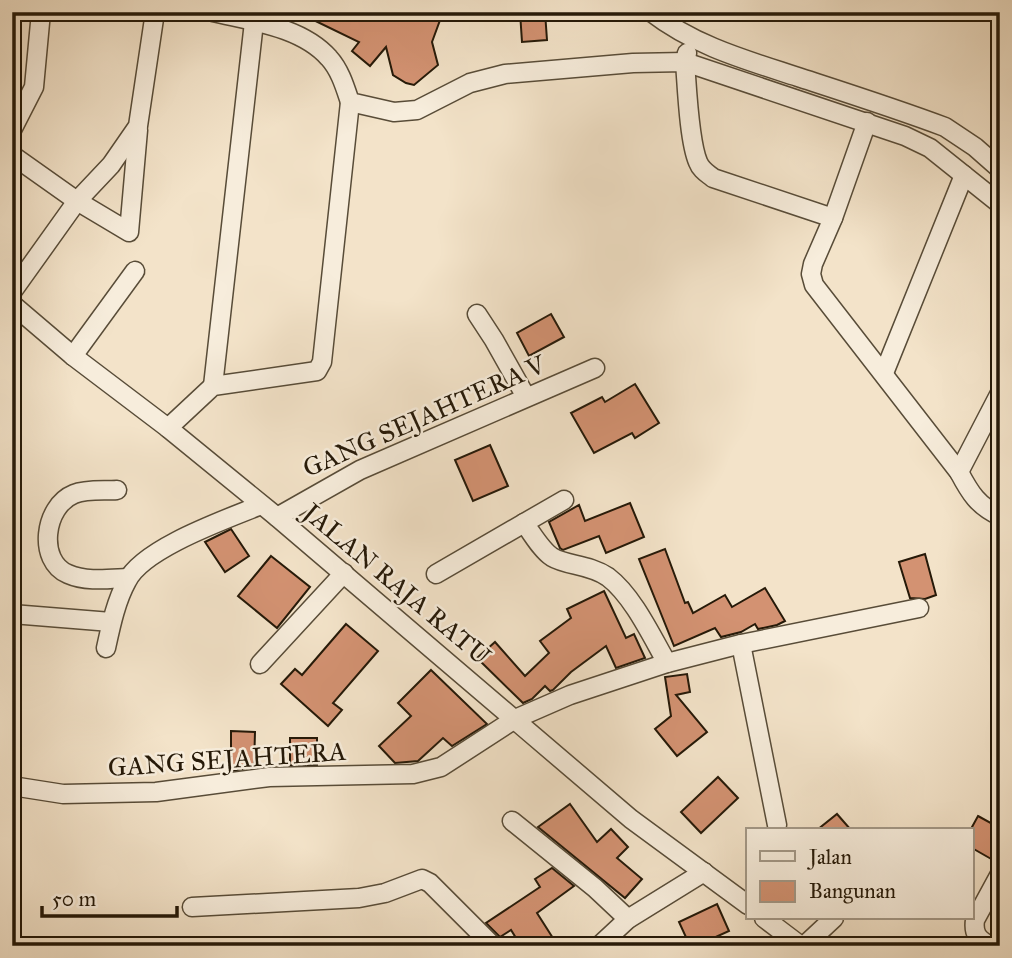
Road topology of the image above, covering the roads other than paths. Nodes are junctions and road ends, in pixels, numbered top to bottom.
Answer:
1 (41, 12) edge
2 (155, 12) edge
3 (213, 12) edge
4 (651, 12) edge
5 (254, 22) junction
6 (690, 37) junction
7 (685, 62) junction
8 (350, 102) junction
9 (867, 122) junction
10 (138, 126) junction
11 (12, 130) edge
12 (12, 155) edge
13 (1000, 169) edge
14 (964, 175) junction
15 (77, 201) junction
16 (1000, 204) edge
17 (833, 218) junction
18 (135, 271) dead end
19 (15, 289) edge
20 (12, 304) edge
21 (477, 314) dead end
22 (73, 356) junction
23 (595, 368) dead end
24 (884, 373) junction
25 (213, 386) junction
26 (999, 395) edge
27 (526, 397) junction
28 (167, 428) junction
29 (959, 472) junction
30 (117, 490) dead end
31 (564, 500) dead end
32 (261, 505) junction
33 (1000, 516) edge
34 (277, 517) junction
35 (524, 523) junction
36 (344, 573) junction
37 (436, 574) dead end
38 (127, 578) junction
39 (919, 608) dead end
40 (12, 614) edge
41 (111, 622) junction
42 (741, 644) junction
43 (106, 648) dead end
44 (667, 663) junction
45 (260, 664) dead end
46 (515, 719) junction
47 (12, 786) edge
48 (512, 821) dead end
49 (776, 825) dead end
50 (704, 872) junction
51 (1000, 874) edge
52 (746, 904) edge
53 (192, 907) dead end
54 (628, 919) junction
55 (767, 920) edge
56 (832, 920) edge
57 (493, 946) edge
58 (599, 946) edge
59 (802, 946) edge
60 (990, 946) edge

1 - 11 street
2 - 10 street
3 - 5 street
4 - 6 street
5 - 8 street
5 - 25 street
6 - 7 street
6 - 13 street
7 - 8 street
7 - 9 street
7 - 17 street
8 - 25 street
9 - 14 street
9 - 17 street
10 - 15 street
10 - 15 street
12 - 15 street
14 - 16 street
14 - 24 street
15 - 19 street
17 - 24 street
18 - 22 street
20 - 22 street, JALAN RAJA RATU
21 - 27 street
22 - 28 street, JALAN RAJA RATU
23 - 27 street, GANG SEJAHTERA V
24 - 29 street
25 - 28 street
26 - 29 street
27 - 34 street, GANG SEJAHTERA V
28 - 32 street, JALAN RAJA RATU
29 - 33 street
30 - 38 street
31 - 35 street
32 - 34 street, JALAN RAJA RATU
32 - 38 street
34 - 36 street, JALAN RAJA RATU
35 - 37 street
35 - 44 street
36 - 45 street
36 - 46 street, JALAN RAJA RATU
38 - 41 street
39 - 42 street, GANG SEJAHTERA
40 - 41 street
41 - 43 street
42 - 44 street, GANG SEJAHTERA
42 - 49 street
44 - 46 street, GANG SEJAHTERA
46 - 47 street, GANG SEJAHTERA
46 - 50 street, JALAN RAJA RATU
48 - 54 street
50 - 52 street, JALAN RAJA RATU
50 - 54 street
51 - 60 street
53 - 57 street
54 - 58 street
55 - 59 street
56 - 59 street

